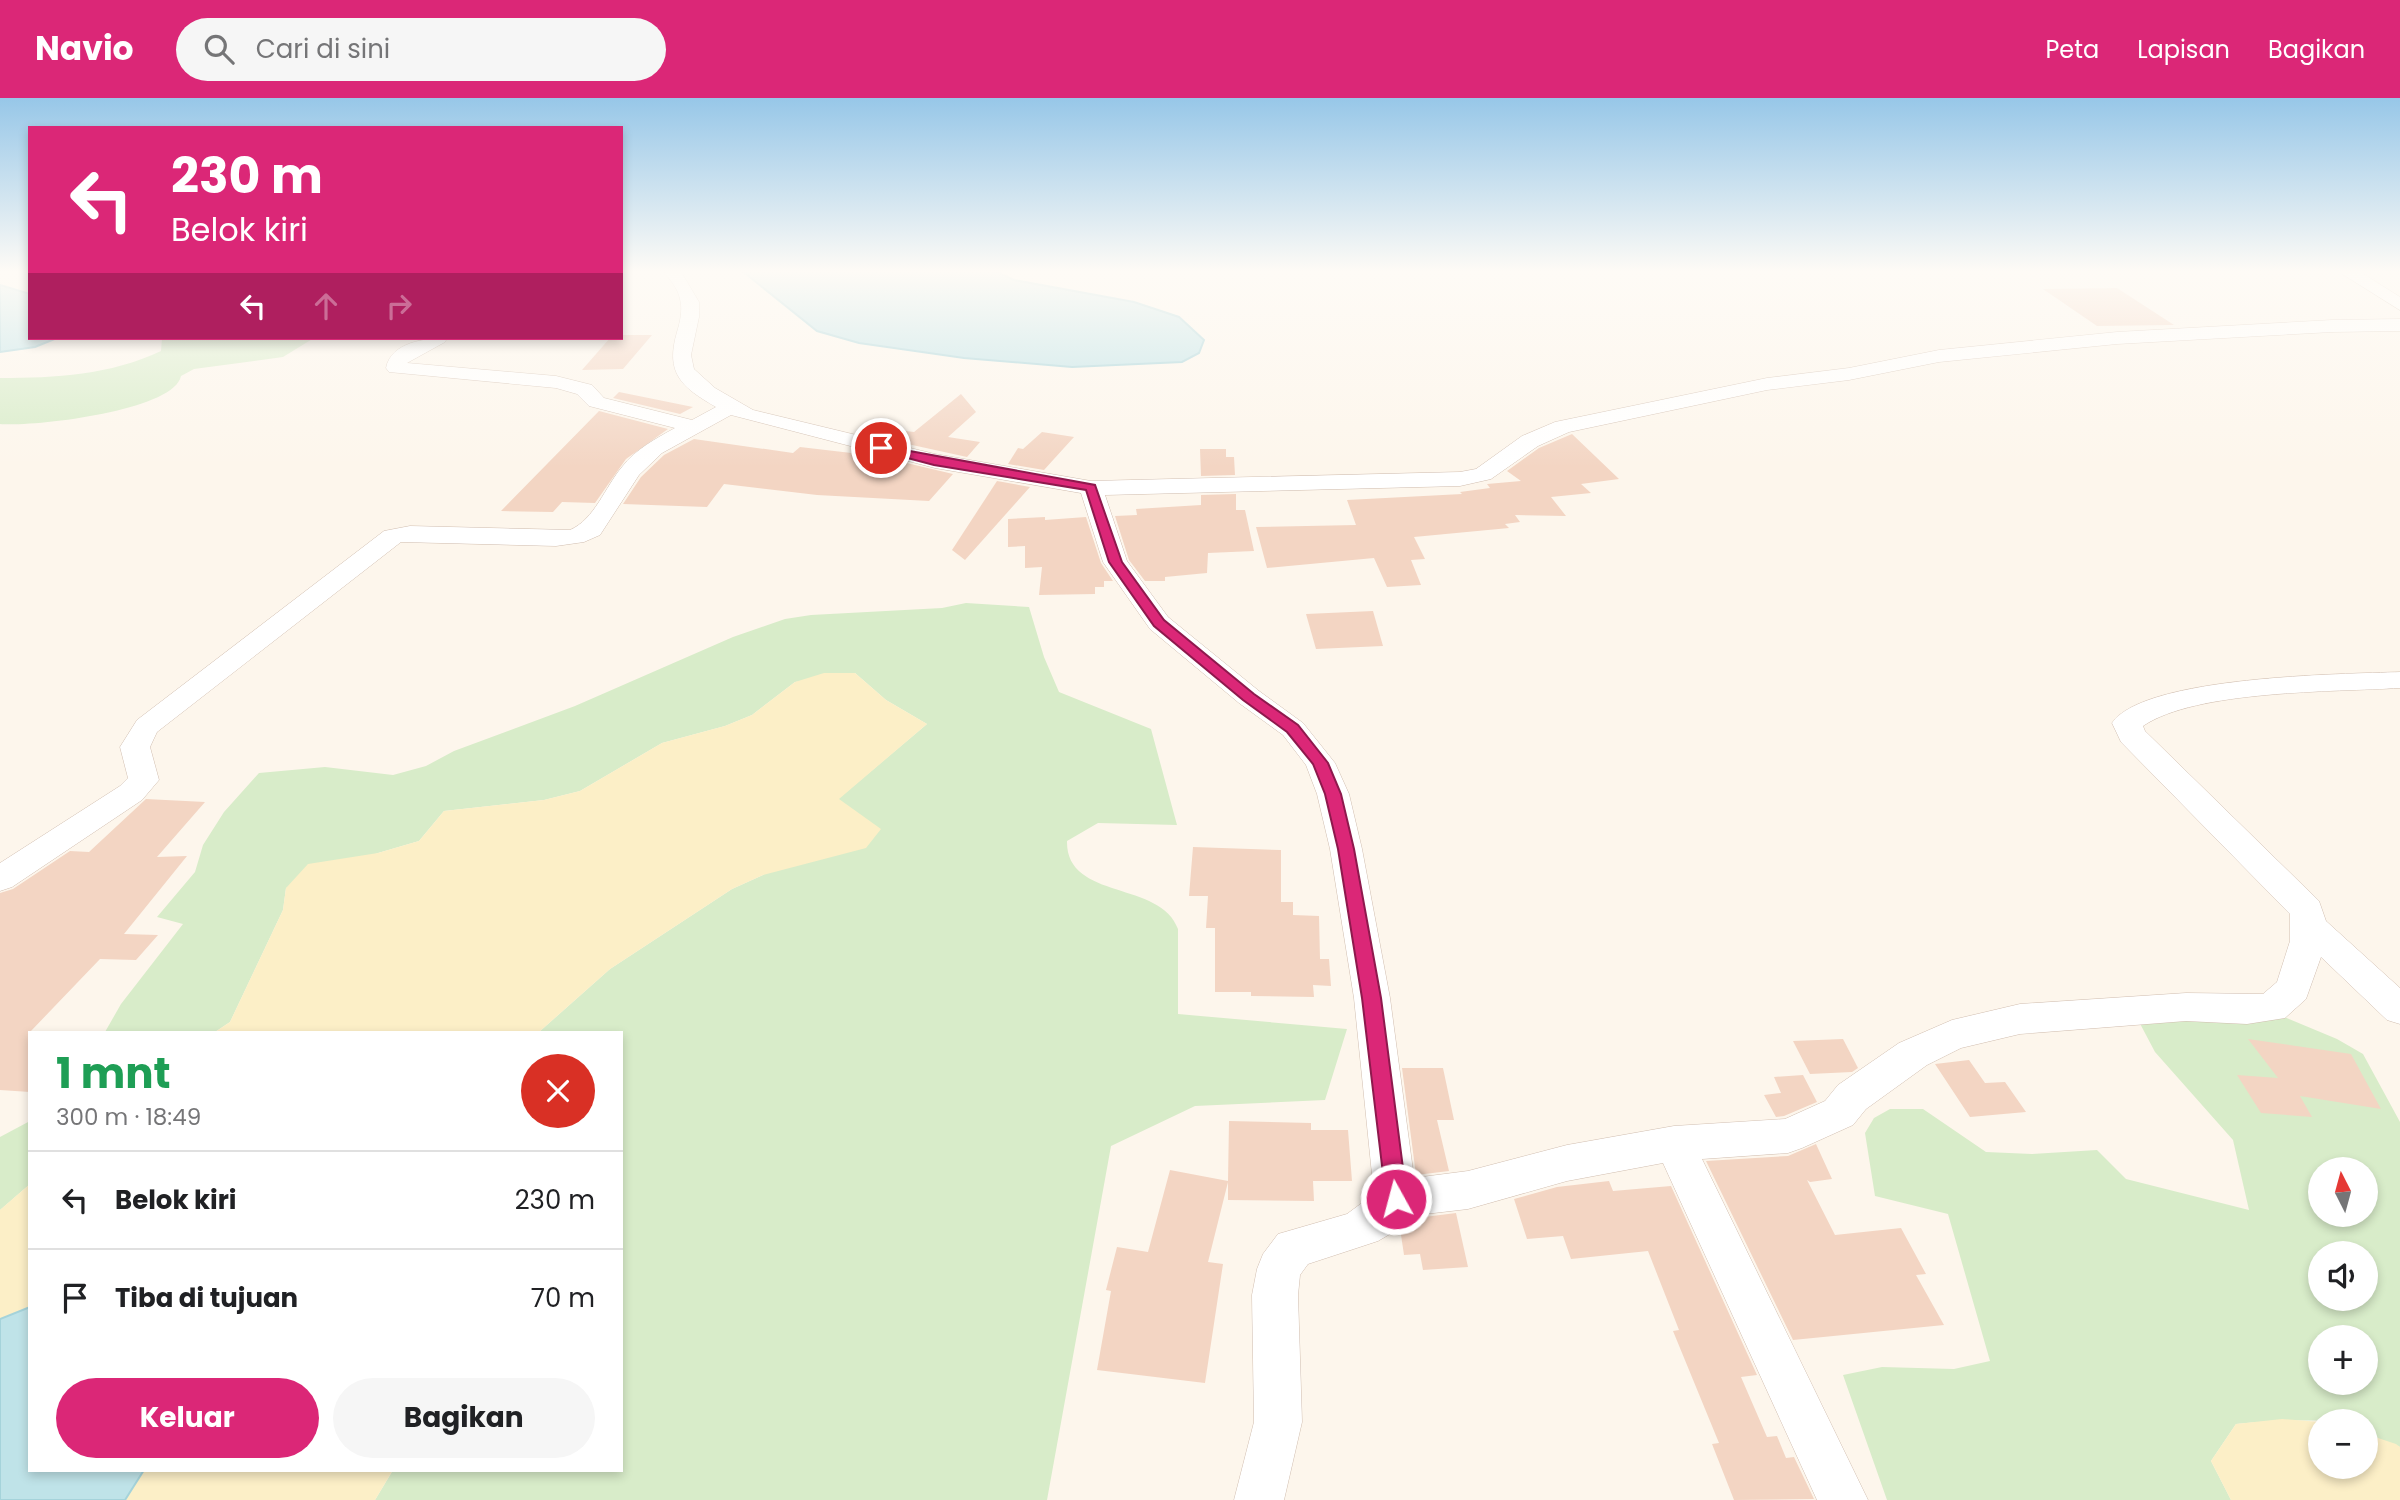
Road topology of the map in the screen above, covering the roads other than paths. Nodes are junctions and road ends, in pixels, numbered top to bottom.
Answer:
1 (687, 335) edge
2 (2163, 335) edge
3 (434, 340) edge
4 (731, 407) junction
5 (692, 426) junction
6 (1091, 488) junction
7 (2400, 680) edge
8 (0, 878) edge
9 (2310, 926) junction
10 (2400, 1010) edge
11 (1674, 1143) junction
12 (1396, 1199) junction
13 (1259, 1500) edge
14 (1843, 1500) edge

1 - 4 street
2 - 6 street
3 - 5 street
4 - 5 street
4 - 6 street
5 - 8 street
6 - 12 street
7 - 9 street
9 - 10 street
9 - 11 street
11 - 12 street
11 - 14 street
12 - 13 street

